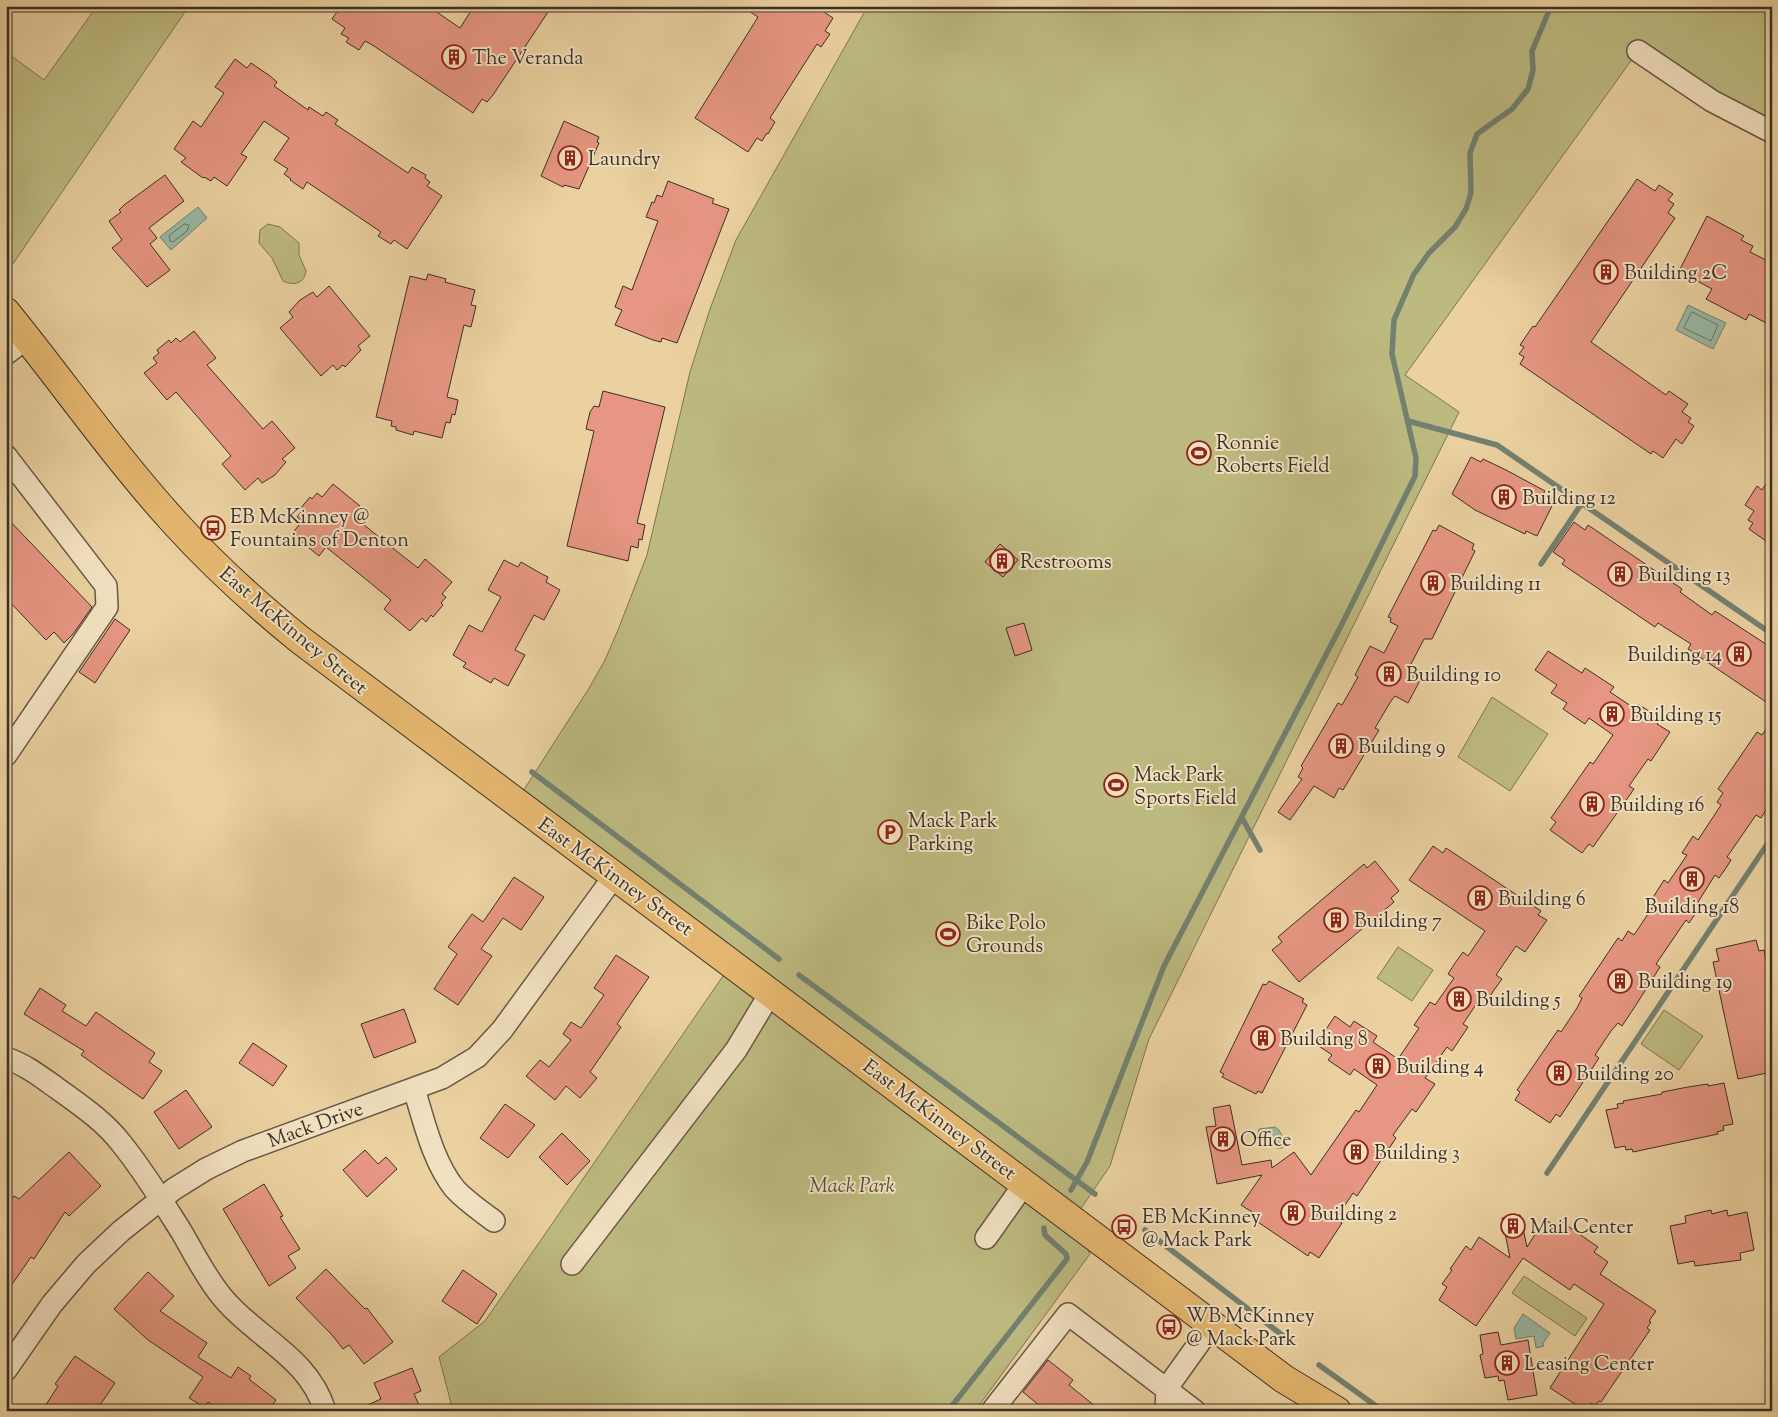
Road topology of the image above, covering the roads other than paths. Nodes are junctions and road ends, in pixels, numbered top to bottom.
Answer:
1 (1638, 50) dead end
2 (1772, 132) edge
3 (6, 312) edge
4 (17, 346) edge
5 (6, 456) edge
6 (6, 755) edge
7 (615, 875) junction
8 (771, 992) junction
9 (6, 1058) edge
10 (414, 1089) junction
11 (1025, 1183) junction
12 (160, 1199) junction
13 (494, 1221) dead end
14 (986, 1238) dead end
15 (572, 1264) dead end
16 (1212, 1325) junction
17 (6, 1370) edge
18 (1284, 1379) junction
19 (1167, 1388) junction
20 (325, 1411) edge
21 (992, 1411) edge
22 (1166, 1411) edge
23 (1195, 1411) edge
24 (1318, 1411) edge
25 (1337, 1411) edge

1 - 2 street
3 - 4 main road, East McKinney Street
4 - 7 main road, East McKinney Street
5 - 6 street
7 - 8 main road, East McKinney Street
7 - 10 street, Mack Drive
8 - 11 main road, East McKinney Street
8 - 15 street
9 - 12 street
10 - 12 street, Mack Drive
10 - 13 street
11 - 14 street
11 - 16 main road, East McKinney Street
12 - 17 street, Mack Drive
12 - 20 street
16 - 18 main road, East McKinney Street
16 - 19 street
18 - 24 main road, East McKinney Street
18 - 25 main road, East McKinney Street
19 - 21 street
19 - 22 street
19 - 23 street

